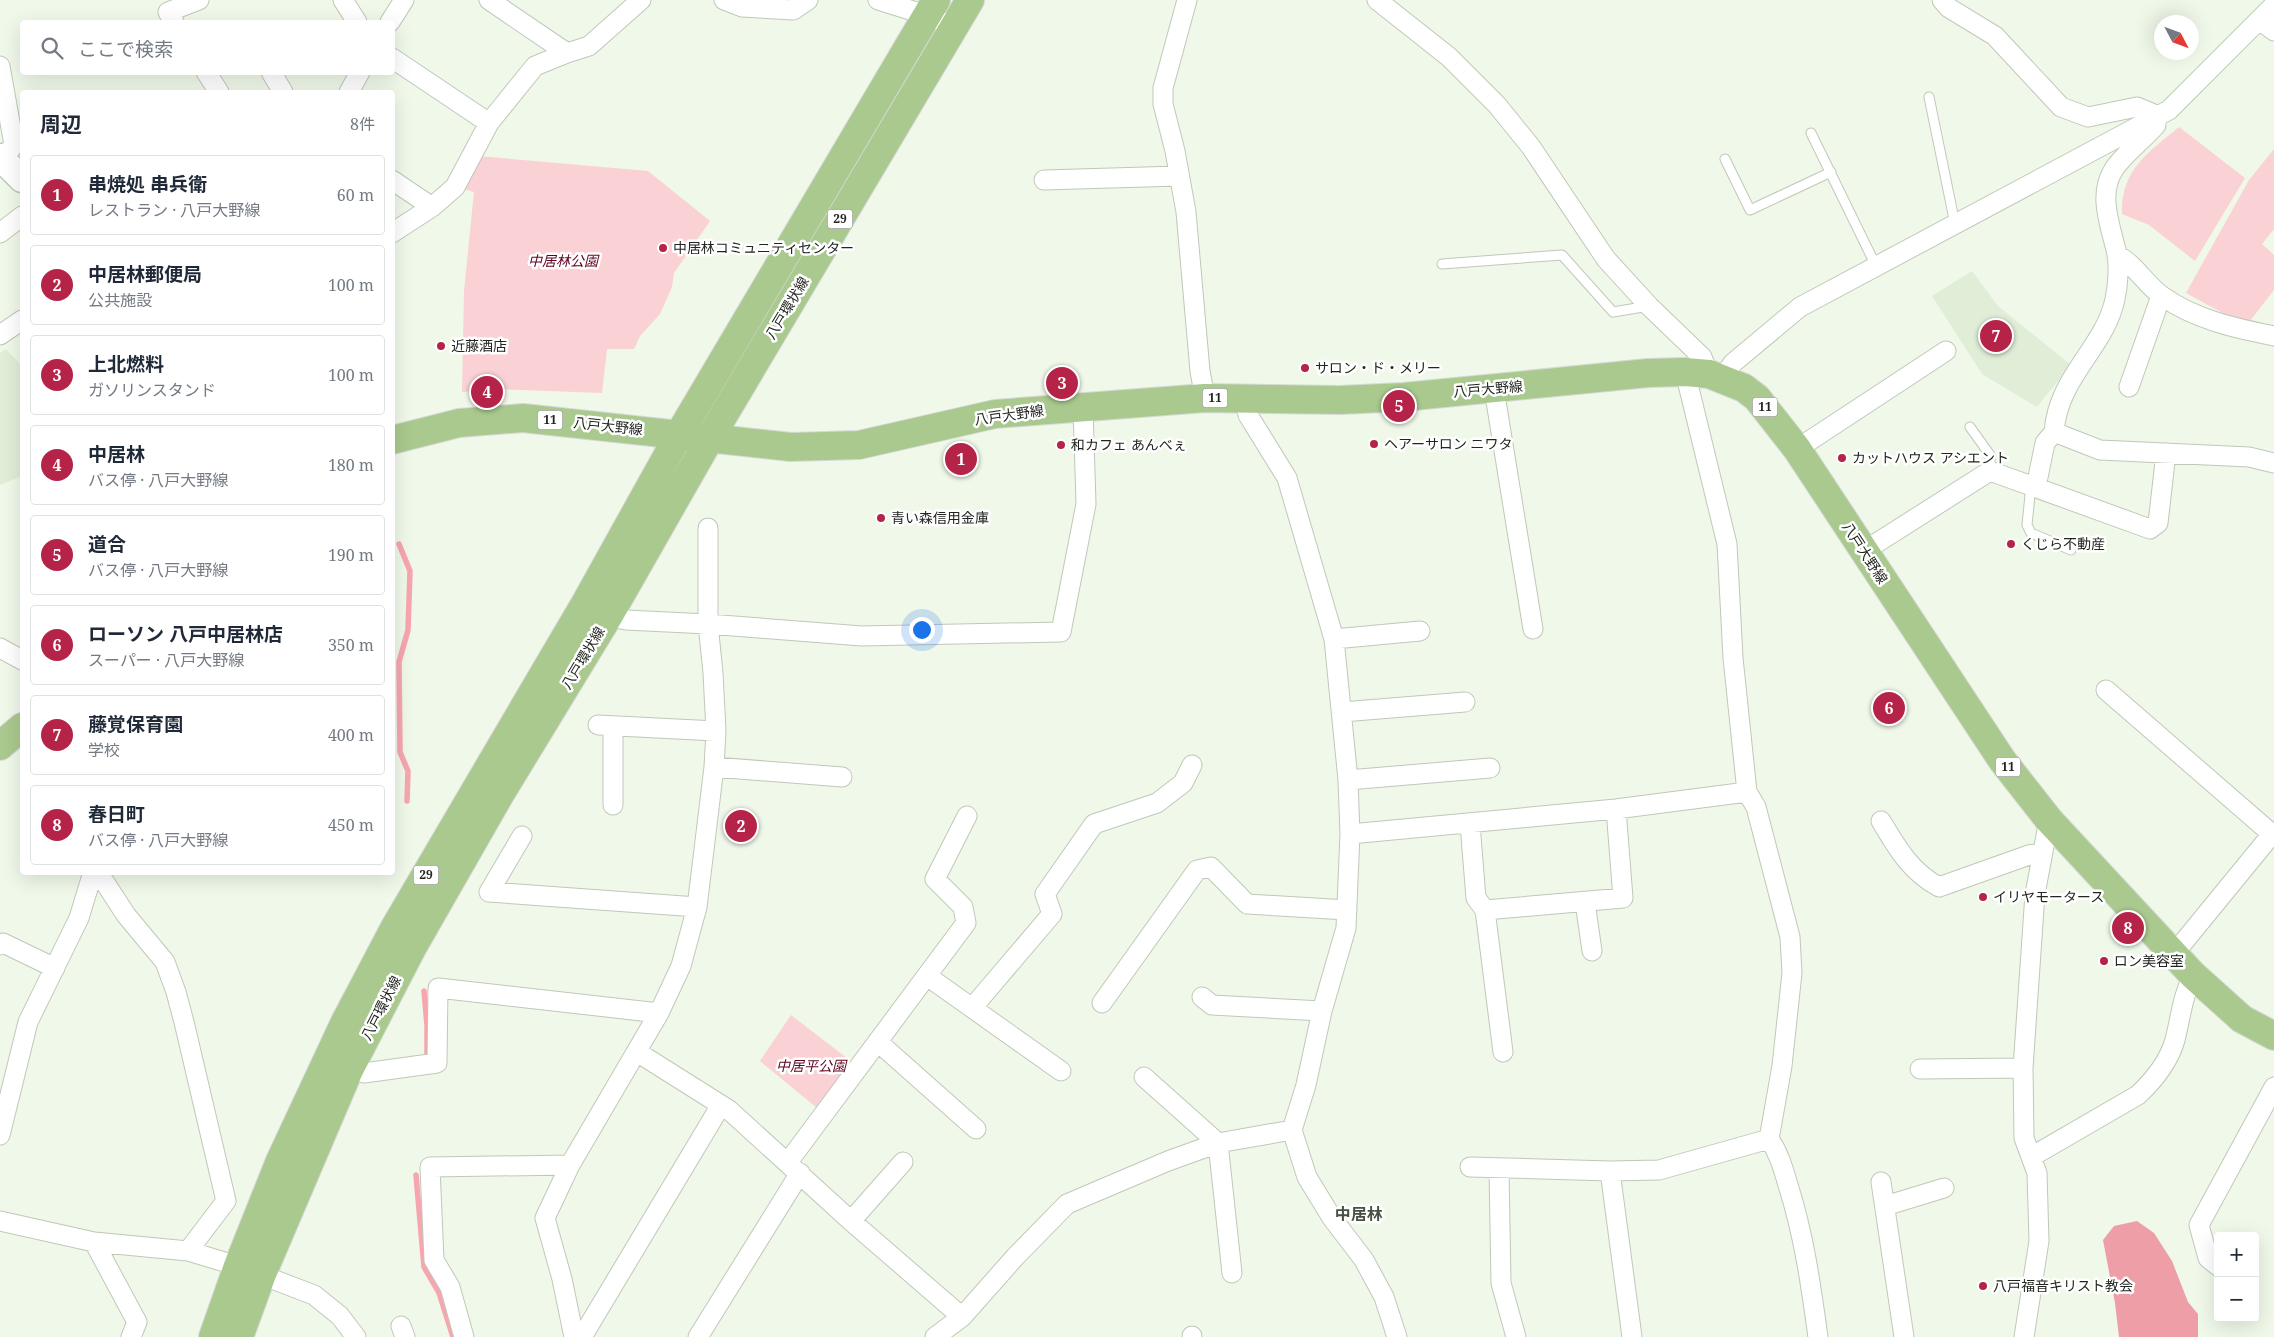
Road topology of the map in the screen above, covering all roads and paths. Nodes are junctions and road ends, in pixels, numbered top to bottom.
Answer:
1 (199, 0) edge
2 (343, 0) edge
3 (404, 0) edge
4 (489, 0) edge
5 (641, 0) edge
6 (724, 0) edge
7 (808, 0) edge
8 (878, 0) edge
9 (970, 0) edge
10 (1187, 0) edge
11 (1378, 0) edge
12 (1942, 0) edge
13 (2274, 5) edge
14 (931, 8) edge
15 (173, 20) edge
16 (356, 20) edge
17 (391, 20) edge
18 (2267, 25) edge
19 (954, 27) junction
20 (567, 53) junction
21 (395, 60) edge
22 (0, 66) edge
23 (208, 75) edge
24 (273, 75) edge
25 (358, 75) edge
26 (217, 90) edge
27 (282, 90) edge
28 (350, 90) edge
29 (1929, 97) dead end
30 (2156, 115) junction
31 (489, 122) junction
32 (1811, 133) dead end
33 (1, 158) edge
34 (1725, 159) dead end
35 (1830, 172) junction
36 (1179, 176) junction
37 (20, 177) edge
38 (1044, 180) dead end
39 (395, 182) edge
40 (432, 207) junction
41 (20, 218) edge
42 (1955, 224) junction
43 (395, 231) edge
44 (0, 233) edge
45 (2117, 255) junction
46 (1442, 264) dead end
47 (1876, 266) junction
48 (2161, 296) junction
49 (1650, 306) junction
50 (20, 321) edge
51 (0, 335) edge
52 (2274, 336) edge
53 (1946, 350) dead end
54 (1706, 375) junction
55 (2129, 387) dead end
56 (1494, 389) junction
57 (1206, 398) junction
58 (1245, 399) junction
59 (1083, 407) junction
60 (1970, 427) dead end
61 (2054, 432) junction
62 (680, 434) junction
63 (710, 438) junction
64 (395, 439) edge
65 (1797, 449) junction
66 (2166, 453) junction
67 (2274, 462) edge
68 (1990, 471) junction
69 (2034, 486) junction
70 (708, 528) dead end
71 (2071, 550) dead end
72 (1864, 551) junction
73 (608, 617) junction
74 (708, 624) junction
75 (1533, 629) dead end
76 (1420, 631) dead end
77 (1334, 639) junction
78 (0, 648) edge
79 (20, 659) edge
80 (2106, 690) dead end
81 (1465, 702) dead end
82 (1342, 712) junction
83 (20, 729) edge
84 (716, 731) junction
85 (0, 746) edge
86 (1192, 765) dead end
87 (714, 767) junction
88 (1490, 768) dead end
89 (842, 777) dead end
90 (1348, 780) junction
91 (1747, 792) junction
92 (613, 805) dead end
93 (1616, 809) junction
94 (967, 816) dead end
95 (2048, 820) junction
96 (1881, 821) dead end
97 (1470, 824) junction
98 (1350, 834) junction
99 (522, 836) dead end
100 (2042, 853) junction
101 (92, 875) edge
102 (100, 875) edge
103 (1585, 902) junction
104 (696, 907) junction
105 (1347, 910) junction
106 (1485, 910) junction
107 (0, 945) edge
108 (1592, 951) dead end
109 (2173, 955) junction
110 (55, 968) junction
111 (2193, 975) junction
112 (927, 976) junction
113 (1202, 997) dead end
114 (1102, 1003) dead end
115 (972, 1008) junction
116 (1322, 1011) junction
117 (659, 1012) junction
118 (2274, 1036) edge
119 (878, 1042) junction
120 (637, 1052) junction
121 (1502, 1052) dead end
122 (2023, 1068) junction
123 (1920, 1069) dead end
124 (350, 1070) junction
125 (1061, 1071) dead end
126 (1144, 1077) dead end
127 (2274, 1088) edge
128 (3, 1100) edge
129 (721, 1105) junction
130 (976, 1129) dead end
131 (1292, 1130) junction
132 (0, 1136) edge
133 (1769, 1139) junction
134 (1218, 1143) junction
135 (2031, 1157) junction
136 (903, 1162) dead end
137 (570, 1165) junction
138 (1470, 1167) dead end
139 (794, 1168) junction
140 (1499, 1168) junction
141 (1610, 1171) junction
142 (1881, 1182) dead end
143 (1944, 1188) dead end
144 (1885, 1206) junction
145 (0, 1221) edge
146 (851, 1221) junction
147 (94, 1242) junction
148 (188, 1251) junction
149 (2214, 1263) edge
150 (250, 1270) junction
151 (1232, 1273) dead end
152 (962, 1317) junction
153 (131, 1337) edge
154 (213, 1337) edge
155 (239, 1337) edge
156 (356, 1337) edge
157 (464, 1337) edge
158 (574, 1337) edge
159 (582, 1337) edge
160 (698, 1337) edge
161 (935, 1337) edge
162 (1397, 1337) edge
163 (1516, 1337) edge
164 (1632, 1337) edge
165 (1818, 1337) edge
166 (1904, 1337) edge
167 (2024, 1337) edge

1 - 15 street
2 - 16 street
3 - 17 street
4 - 20 street
5 - 20 street
6 - 7 street
8 - 14 street
9 - 19 main road, 八戸環状線 / 29
10 - 36 street
11 - 49 street
12 - 30 street
13 - 18 street
14 - 19 street
14 - 62 main road, 八戸環状線 / 29
18 - 30 street
19 - 63 main road, 八戸環状線 / 29
20 - 31 street
21 - 31 street
22 - 33 street
23 - 26 street
24 - 27 street
25 - 28 street
29 - 42 lane
30 - 42 street
30 - 45 street
31 - 40 street
32 - 35 lane
33 - 37 main road
34 - 35 lane
35 - 47 lane
36 - 38 street
36 - 57 street
39 - 40 street
40 - 43 street
41 - 44 street
42 - 47 street
45 - 48 street
45 - 61 street
46 - 49 lane
47 - 54 street
48 - 52 street
48 - 55 street
49 - 54 street
50 - 51 street
53 - 65 street
54 - 56 main road, 八戸大野線 / 11
54 - 65 main road, 八戸大野線 / 11
54 - 91 street
56 - 58 main road, 八戸大野線 / 11
56 - 75 street
57 - 58 main road, 八戸大野線 / 11
57 - 59 main road, 八戸大野線 / 11
58 - 77 street
59 - 63 main road, 八戸大野線 / 11
59 - 74 street
60 - 68 lane
61 - 66 street
61 - 69 street
62 - 63 main road, 八戸大野線 / 11
62 - 64 main road, 八戸大野線 / 11
62 - 150 main road, 八戸環状線 / 29
63 - 73 main road, 八戸環状線 / 29
65 - 72 main road, 八戸大野線 / 11
66 - 67 street
66 - 69 street
68 - 69 street
68 - 72 street
69 - 71 lane
70 - 74 street
72 - 95 main road, 八戸大野線 / 11
73 - 74 street
73 - 124 main road, 八戸環状線 / 29
74 - 84 street
76 - 77 street
77 - 82 street
78 - 79 street
80 - 109 street
81 - 82 street
82 - 90 street
83 - 85 main road
84 - 87 street
84 - 92 street
86 - 115 street
87 - 89 street
87 - 104 street
88 - 90 street
90 - 98 street
91 - 93 street
91 - 133 street
93 - 97 street
93 - 103 street
94 - 112 street
95 - 100 street
95 - 109 main road, 八戸大野線 / 11
96 - 100 street
97 - 98 street
97 - 106 street
98 - 105 street
99 - 104 street
100 - 122 street
101 - 110 street
102 - 148 street
103 - 106 street
103 - 108 street
104 - 117 street
105 - 114 street
105 - 116 street
106 - 121 street
107 - 110 street
109 - 111 main road, 八戸大野線 / 11
110 - 128 street
111 - 118 main road, 八戸大野線 / 11
111 - 135 street
112 - 115 street
112 - 119 street
113 - 116 street
115 - 125 street
116 - 131 street
117 - 120 street
117 - 124 street
119 - 130 street
119 - 139 street
120 - 129 street
120 - 137 street
122 - 123 street
122 - 135 street
124 - 150 main road, 八戸環状線 / 29
126 - 134 street
127 - 149 street
128 - 132 street
129 - 139 street
129 - 159 street
131 - 134 street
131 - 162 street
133 - 141 street
133 - 165 street
134 - 151 street
134 - 152 street
135 - 167 street
136 - 146 street
137 - 157 street
137 - 158 street
138 - 140 street
139 - 146 street
139 - 160 street
140 - 141 street
140 - 163 street
141 - 164 street
142 - 144 street
143 - 144 street
144 - 166 street
145 - 147 street
146 - 152 street
147 - 148 street
147 - 153 street
148 - 150 street
150 - 154 main road, 八戸環状線 / 29
150 - 155 main road, 八戸環状線 / 29
150 - 156 street
152 - 161 street

